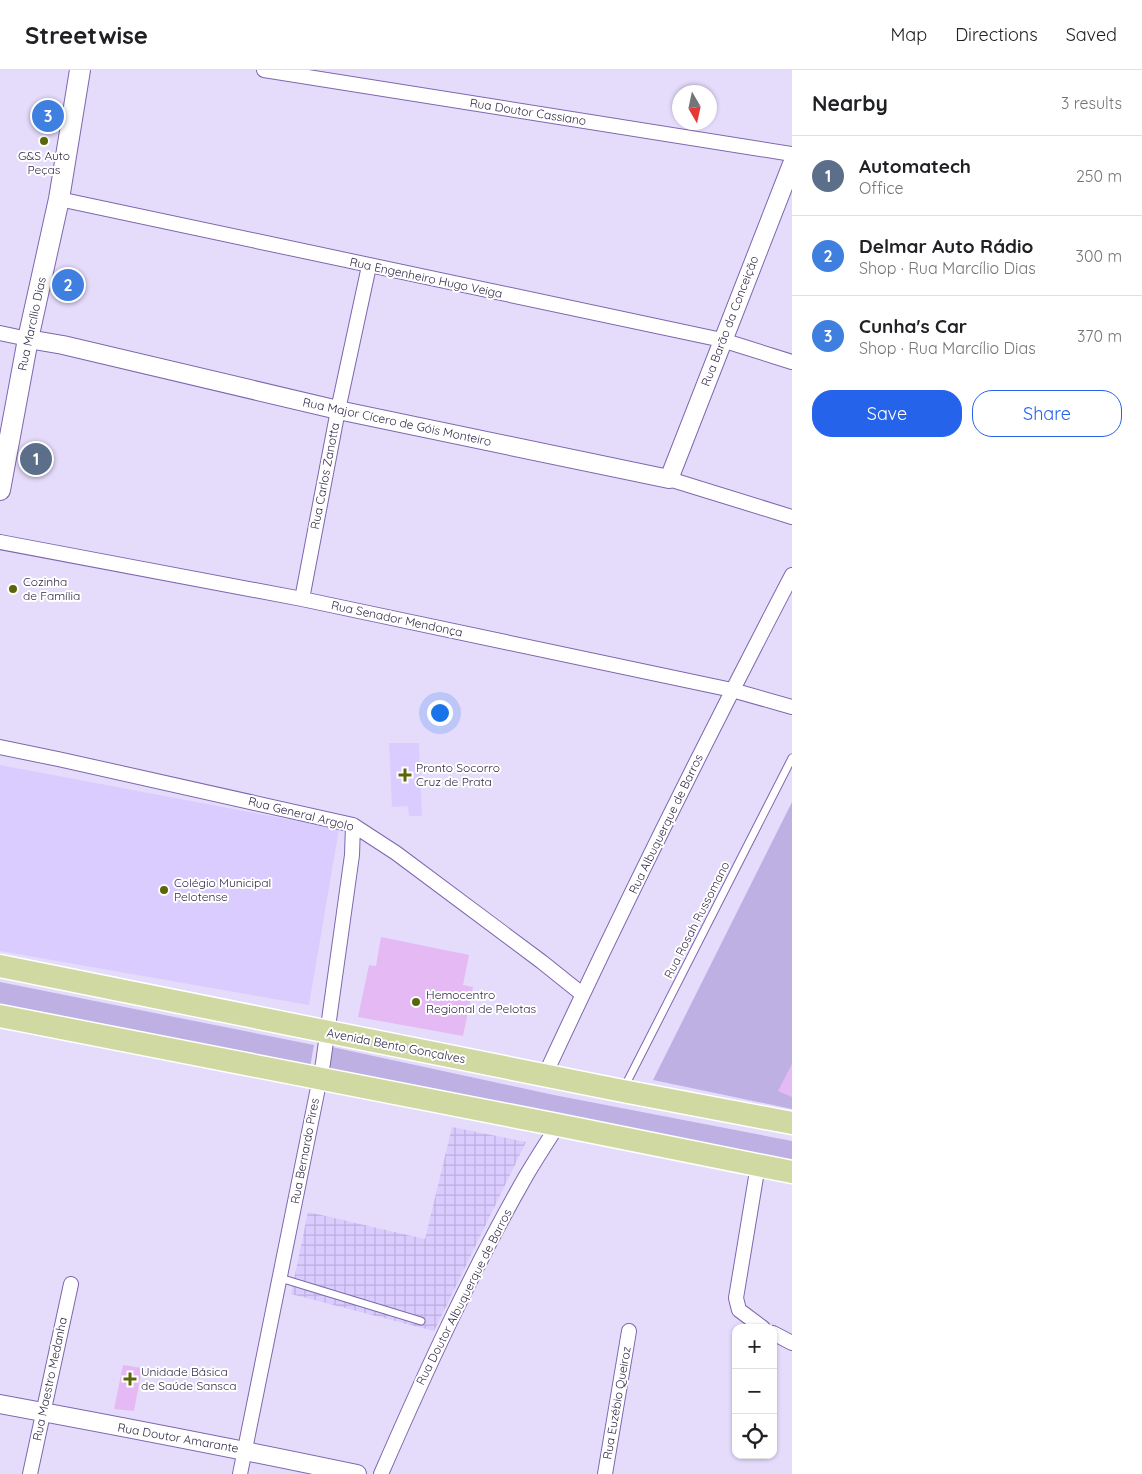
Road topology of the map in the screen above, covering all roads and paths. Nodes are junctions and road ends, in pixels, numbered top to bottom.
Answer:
1 (80, 70) edge
2 (264, 70) edge
3 (792, 154) edge
4 (792, 164) edge
5 (59, 199) junction
6 (369, 266) junction
7 (0, 333) edge
8 (28, 339) junction
9 (722, 340) junction
10 (792, 362) edge
11 (338, 410) junction
12 (669, 479) junction
13 (0, 490) edge
14 (792, 517) edge
15 (0, 542) edge
16 (792, 575) edge
17 (302, 599) junction
18 (732, 690) junction
19 (792, 707) edge
20 (0, 747) edge
21 (792, 758) edge
22 (354, 825) junction
23 (0, 966) edge
24 (582, 994) junction
25 (0, 1016) edge
26 (328, 1032) junction
27 (545, 1075) junction
28 (320, 1079) junction
29 (623, 1091) junction
30 (792, 1123) edge
31 (558, 1125) junction
32 (758, 1165) junction
33 (792, 1172) edge
34 (280, 1278) junction
35 (70, 1284) dead end
36 (421, 1321) dead end
37 (758, 1324) edge
38 (629, 1331) dead end
39 (777, 1335) edge
40 (792, 1343) edge
41 (0, 1404) edge
42 (44, 1412) junction
43 (244, 1450) junction
44 (30, 1474) edge
45 (240, 1474) edge
46 (356, 1474) edge
47 (381, 1474) edge
48 (605, 1474) edge

1 - 5 main road, Rua Marcílio Dias
2 - 3 street, Rua Doutor Cassiano
4 - 9 street, Rua Barão da Conceição
5 - 6 street, Rua Engenheiro Hugo Veiga
5 - 8 main road, Rua Marcílio Dias
6 - 9 street, Rua Engenheiro Hugo Veiga
6 - 11 street, Rua Carlos Zanotta
7 - 8 street, Rua Major Cícero de Góis Monteiro
8 - 11 street, Rua Major Cícero de Góis Monteiro
8 - 13 main road, Rua Marcílio Dias
9 - 10 street, Rua Engenheiro Hugo Veiga
9 - 12 street, Rua Barão da Conceição
11 - 12 street, Rua Major Cícero de Góis Monteiro
11 - 17 street, Rua Carlos Zanotta
12 - 14 street, Rua Major Cícero de Góis Monteiro
15 - 17 street, Rua Senador Mendonça
16 - 18 street, Rua Albuquerque de Barros
17 - 18 street, Rua Senador Mendonça
18 - 19 street, Rua Senador Mendonça
18 - 24 street, Rua Albuquerque de Barros
20 - 22 street, Rua General Argolo
21 - 29 lane, Rua Rosah Russomano
22 - 24 street, Rua General Argolo
22 - 26 street, Rua Bernardo Pires
23 - 26 main road, Avenida Bento Gonçalves
24 - 27 street, Rua Albuquerque de Barros
25 - 28 main road
26 - 27 main road, Avenida Bento Gonçalves
26 - 28 street, Rua Bernardo Pires
27 - 29 main road, Avenida Bento Gonçalves
28 - 31 main road
28 - 34 street, Rua Bernardo Pires
29 - 30 main road, Avenida Bento Gonçalves
31 - 32 main road
31 - 47 street, Rua Doutor Albuquerque de Barros
32 - 33 main road
32 - 37 street
34 - 36 lane
34 - 43 street, Rua Bernardo Pires
35 - 42 street, Rua Maestro Medanha
38 - 48 street, Rua Euzébio Queiroz
39 - 40 street
41 - 42 street, Rua Doutor Amarante
42 - 43 street, Rua Doutor Amarante
42 - 44 street, Rua Maestro Medanha
43 - 45 street, Rua Bernardo Pires
43 - 46 street, Rua Doutor Amarante

